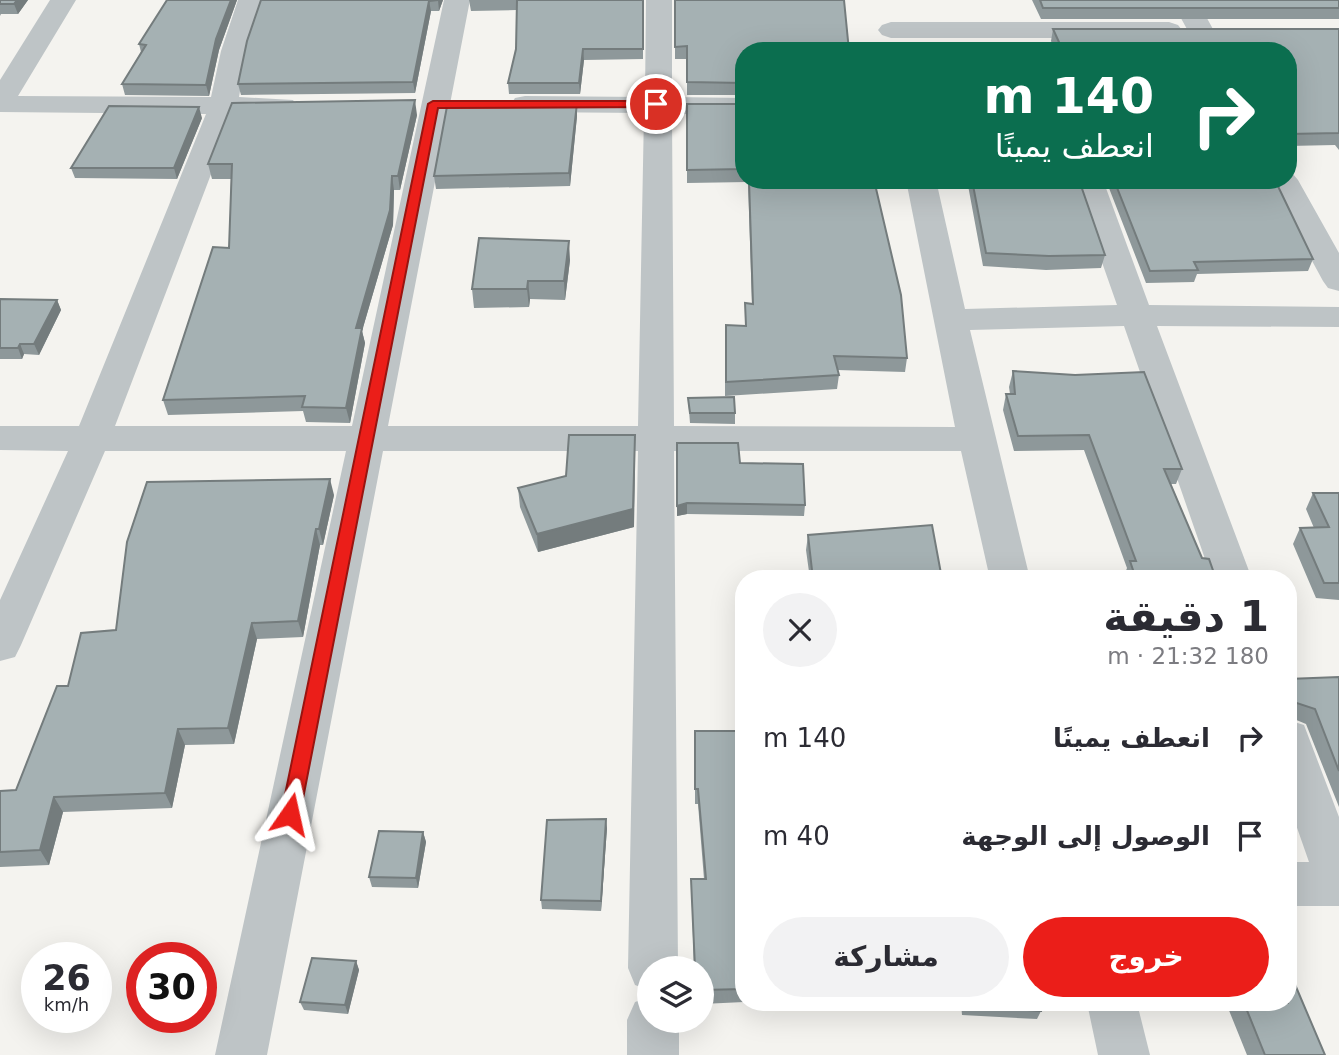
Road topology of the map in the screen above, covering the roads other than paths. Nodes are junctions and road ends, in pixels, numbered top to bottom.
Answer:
1 (63, 0) edge
2 (251, 0) edge
3 (457, 0) edge
4 (659, 0) edge
5 (1184, 0) edge
6 (890, 30) edge
7 (1032, 30) edge
8 (1228, 30) edge
9 (1206, 41) edge
10 (0, 103) edge
11 (503, 104) edge
12 (656, 104) junction
13 (315, 106) edge
14 (735, 106) edge
15 (223, 107) junction
16 (923, 189) edge
17 (1091, 189) edge
18 (1288, 189) edge
19 (1339, 281) edge
20 (1139, 315) junction
21 (1339, 317) edge
22 (950, 320) junction
23 (0, 438) edge
24 (657, 439) junction
25 (976, 439) junction
26 (91, 440) junction
27 (367, 440) junction
28 (1008, 570) edge
29 (1229, 570) edge
30 (0, 645) edge
31 (1297, 764) edge
32 (1339, 883) edge
33 (1297, 884) edge
34 (653, 956) edge
35 (1114, 1011) edge
36 (653, 1033) edge
37 (241, 1055) edge
38 (653, 1055) edge
39 (1124, 1055) edge

1 - 10 street
2 - 15 street
3 - 27 street
4 - 12 street
5 - 9 street
6 - 7 street
7 - 9 street
8 - 9 street
10 - 15 street
11 - 12 street
12 - 14 street
12 - 24 street
13 - 15 street
15 - 26 street
16 - 22 street
17 - 20 street
18 - 19 street
20 - 21 street
20 - 22 street
20 - 29 street
22 - 25 street
23 - 26 street
24 - 25 street
24 - 27 street
24 - 34 street
25 - 28 street
26 - 27 street
26 - 30 street
27 - 37 street
31 - 32 street
32 - 33 street
35 - 39 street
36 - 38 street

